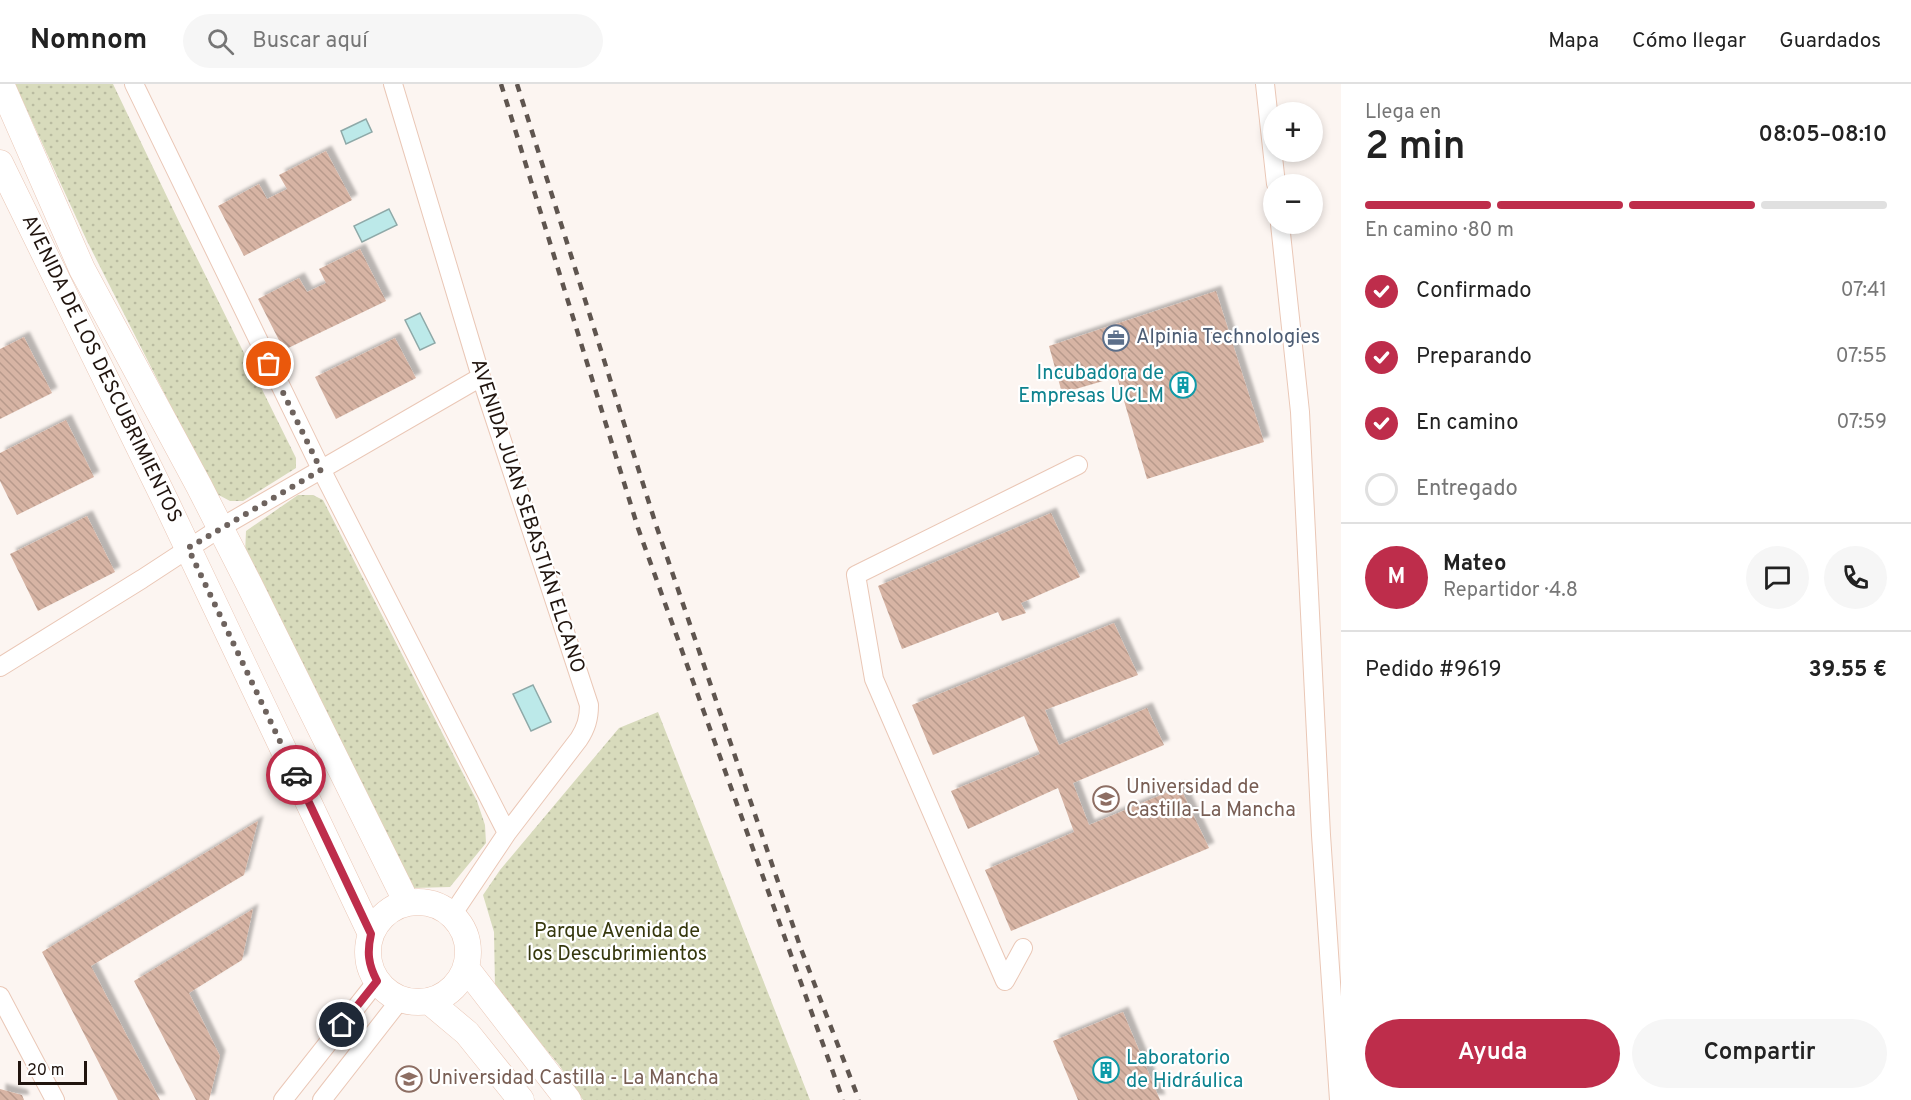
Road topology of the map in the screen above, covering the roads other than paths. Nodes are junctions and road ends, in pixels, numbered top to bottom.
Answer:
1 (1, 84) edge
2 (134, 84) edge
3 (393, 84) edge
4 (1265, 84) edge
5 (0, 163) edge
6 (1275, 174) edge
7 (1281, 234) edge
8 (481, 377) junction
9 (1078, 465) dead end
10 (321, 470) junction
11 (220, 528) junction
12 (188, 548) junction
13 (0, 667) edge
14 (507, 833) junction
15 (407, 903) junction
16 (452, 915) junction
17 (371, 934) junction
18 (1023, 948) dead end
19 (466, 968) junction
20 (377, 981) junction
21 (1, 999) edge
22 (400, 1000) junction
23 (430, 1002) junction
24 (55, 1100) edge
25 (283, 1100) edge
26 (322, 1100) edge
27 (521, 1100) edge
28 (568, 1100) edge
29 (1339, 1100) edge

1 - 11 street, AVENIDA DE LOS DESCUBRIMIENTOS
2 - 10 street
3 - 8 street, AVENIDA JUAN SEBASTIÁN ELCANO
4 - 6 street
5 - 12 street, AVENIDA DE LOS DESCUBRIMIENTOS
7 - 29 street
8 - 10 street
8 - 14 street, AVENIDA JUAN SEBASTIÁN ELCANO
9 - 18 street
10 - 11 street
10 - 14 street
11 - 12 street
11 - 15 street, AVENIDA DE LOS DESCUBRIMIENTOS
12 - 13 street
12 - 17 street, AVENIDA DE LOS DESCUBRIMIENTOS
14 - 16 street, AVENIDA JUAN SEBASTIÁN ELCANO
15 - 16 street
15 - 17 street
16 - 19 street
17 - 20 street
19 - 23 street
19 - 28 street
20 - 22 street
20 - 25 street
21 - 24 street
22 - 23 street
22 - 26 street
23 - 27 street

